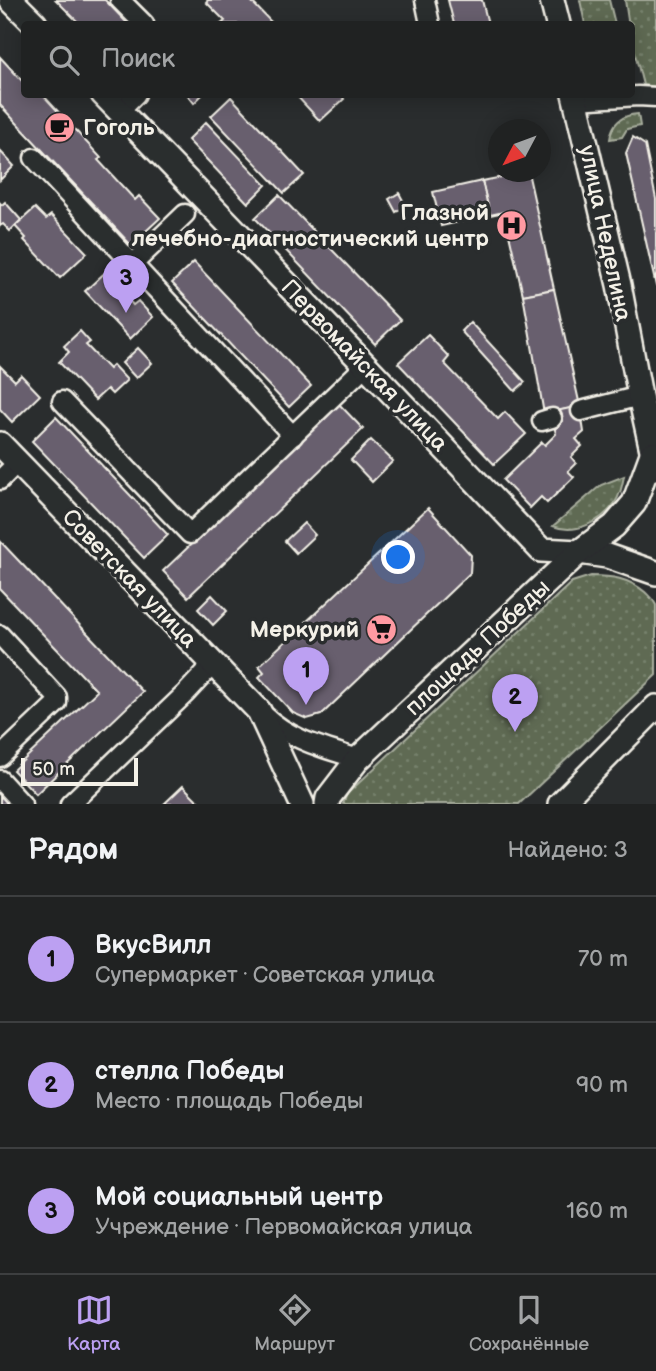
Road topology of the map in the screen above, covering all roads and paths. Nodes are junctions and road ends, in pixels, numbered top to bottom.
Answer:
1 (11, 0) edge
2 (120, 0) edge
3 (425, 0) edge
4 (552, 0) edge
5 (32, 21) edge
6 (141, 21) edge
7 (429, 21) edge
8 (557, 21) edge
9 (635, 96) edge
10 (656, 97) edge
11 (575, 98) edge
12 (111, 103) edge
13 (34, 158) dead end
14 (185, 214) dead end
15 (133, 264) junction
16 (366, 365) junction
17 (640, 396) junction
18 (62, 401) dead end
19 (581, 411) dead end
20 (293, 436) junction
21 (0, 444) edge
22 (654, 461) edge
23 (18, 462) junction
24 (0, 480) edge
25 (579, 552) junction
26 (656, 573) edge
27 (0, 635) edge
28 (214, 664) junction
29 (656, 709) edge
30 (259, 711) junction
31 (0, 758) edge
32 (358, 758) junction
33 (0, 780) edge
34 (563, 803) edge
35 (22, 804) edge
36 (71, 804) edge
37 (302, 804) edge
38 (327, 804) edge

1 - 5 main road
2 - 6 street
3 - 7 street
4 - 8 main road
9 - 10 street
11 - 17 main road, улица Неделина
12 - 16 main road, Первомайская улица
13 - 15 street
14 - 15 street
15 - 20 street
16 - 20 street
16 - 25 main road, Первомайская улица
17 - 19 street
17 - 22 main road, улица Неделина
18 - 20 street
21 - 23 main road, Советская улица
22 - 25 main road, площадь Победы
23 - 24 street
23 - 28 main road, Советская улица
25 - 26 main road
25 - 32 main road, площадь Победы
27 - 31 street
28 - 30 main road, Советская улица
28 - 36 street
29 - 34 main road
30 - 32 street, Советская улица
30 - 37 main road, Советская улица
32 - 38 main road, площадь Победы
33 - 35 street

